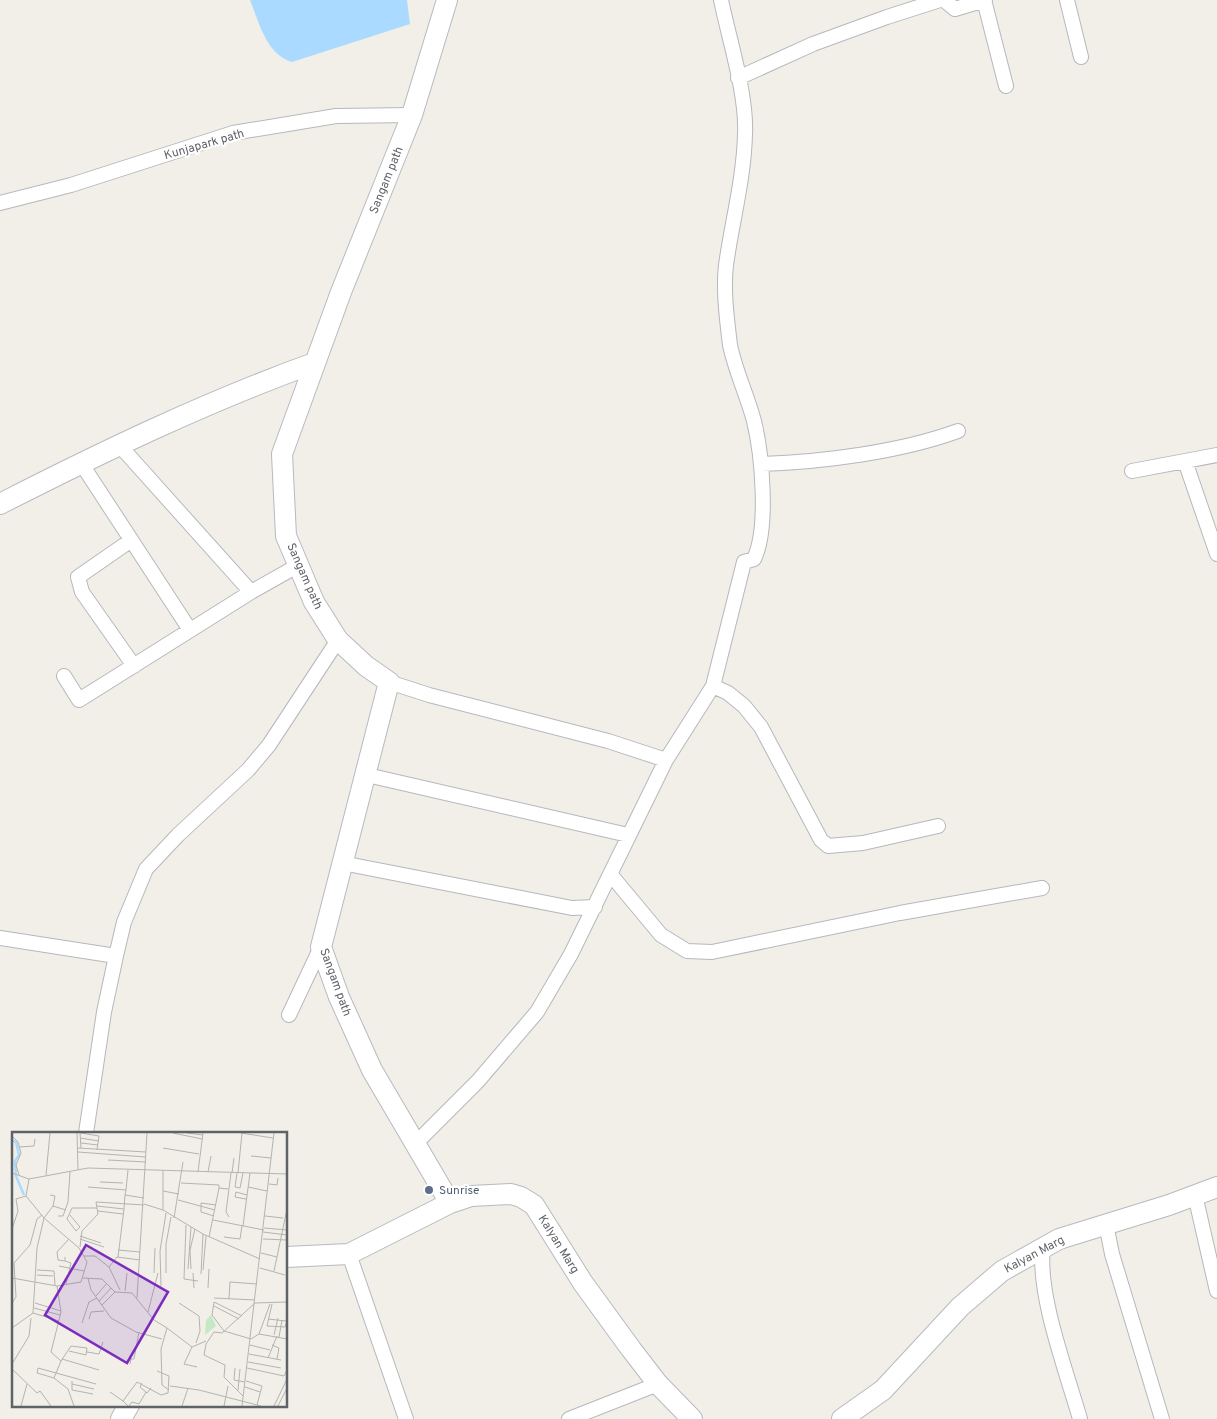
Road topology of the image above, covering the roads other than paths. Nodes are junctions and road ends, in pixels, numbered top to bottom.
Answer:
1 (448, 0) edge
2 (721, 0) edge
3 (942, 0) edge
4 (984, 0) edge
5 (1067, 0) edge
6 (1081, 57) dead end
7 (738, 78) junction
8 (1006, 86) dead end
9 (412, 115) junction
10 (0, 203) edge
11 (314, 364) junction
12 (958, 431) dead end
13 (121, 446) junction
14 (1217, 454) edge
15 (1185, 461) junction
16 (81, 463) junction
17 (761, 464) junction
18 (1132, 471) dead end
19 (0, 504) edge
20 (130, 541) junction
21 (1217, 554) edge
22 (299, 566) junction
23 (250, 592) junction
24 (190, 630) junction
25 (338, 640) junction
26 (134, 666) junction
27 (64, 676) dead end
28 (389, 682) junction
29 (713, 686) junction
30 (666, 760) junction
31 (366, 776) junction
32 (938, 826) dead end
33 (628, 835) junction
34 (342, 863) junction
35 (611, 875) junction
36 (1042, 888) dead end
37 (595, 907) junction
38 (0, 938) edge
39 (321, 947) junction
40 (116, 956) junction
41 (289, 1014) dead end
42 (86, 1132) edge
43 (416, 1143) junction
44 (1217, 1187) edge
45 (1195, 1195) junction
46 (450, 1203) junction
47 (1106, 1224) junction
48 (1043, 1248) junction
49 (349, 1254) junction
50 (288, 1258) edge
51 (1217, 1291) edge
52 (658, 1384) junction
53 (128, 1406) edge
54 (121, 1419) edge
55 (406, 1419) edge
56 (569, 1419) edge
57 (692, 1419) edge
58 (842, 1419) edge
59 (1080, 1419) edge
60 (1162, 1419) edge

1 - 9 street, Sangam path
2 - 7 street
3 - 4 street
3 - 7 street
4 - 8 street
5 - 6 street
7 - 17 street
9 - 10 street, Kunjapark path
9 - 11 street, Sangam path
11 - 13 street
11 - 22 street, Sangam path
12 - 17 street
13 - 16 street
13 - 23 street
14 - 15 street
15 - 18 street
15 - 21 street
16 - 19 street
16 - 20 street
17 - 29 street
20 - 24 street
20 - 26 street
22 - 23 street
22 - 25 street, Sangam path
23 - 24 street
24 - 26 street
25 - 28 street, Sangam path
25 - 40 street
26 - 27 street
28 - 30 street
28 - 31 street, Sangam path
29 - 30 street
29 - 32 street
30 - 33 street
31 - 33 street
31 - 34 street, Sangam path
33 - 35 street
34 - 37 street
34 - 39 street, Sangam path
35 - 36 street
35 - 37 street
37 - 43 street
38 - 40 street
39 - 41 street
39 - 43 street, Sangam path
40 - 42 street
43 - 46 street, Sangam path
44 - 45 street, Kalyan Marg
45 - 47 street, Kalyan Marg
45 - 51 street
46 - 49 street, Kalyan Marg
46 - 52 street, Kalyan Marg
47 - 48 street, Kalyan Marg
47 - 60 street
48 - 58 street, Kalyan Marg
48 - 59 street
49 - 50 street, Kalyan Marg
49 - 55 street
52 - 56 street
52 - 57 street, Kalyan Marg
53 - 54 street

